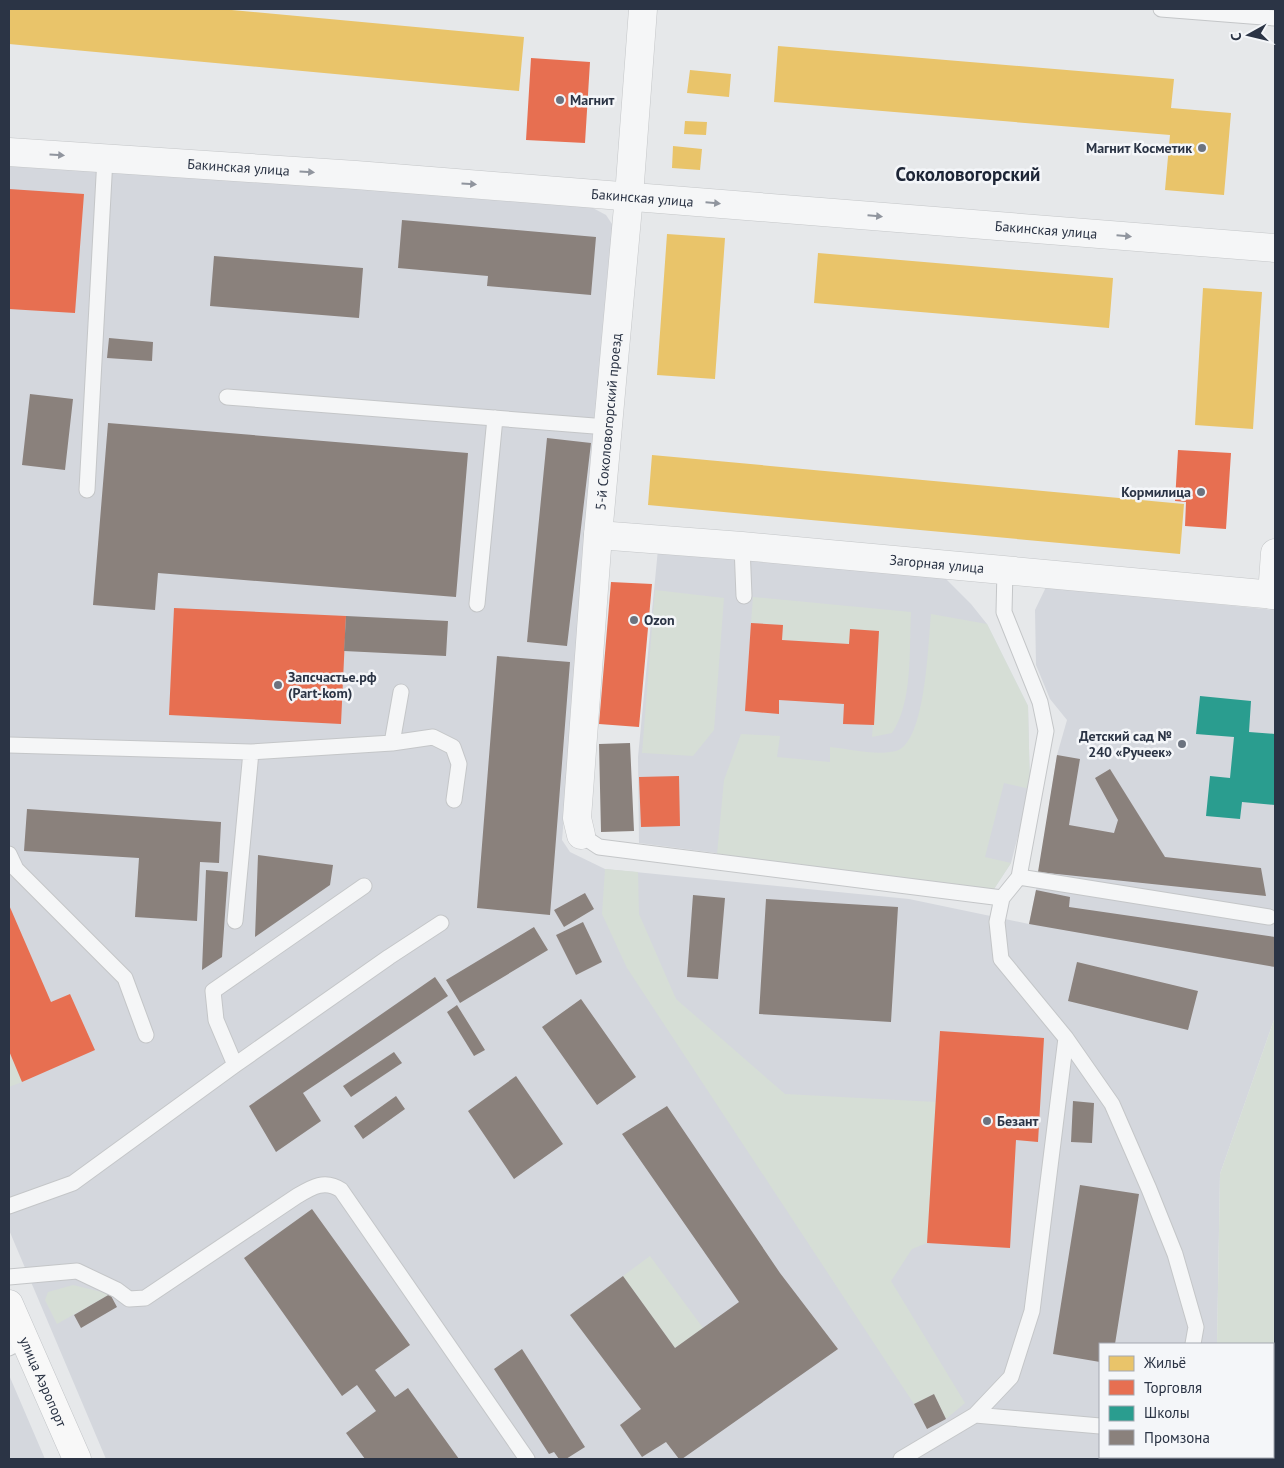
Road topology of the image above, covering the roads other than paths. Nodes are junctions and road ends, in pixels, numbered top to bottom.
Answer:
1 (643, 9) edge
2 (1161, 9) edge
3 (1275, 18) edge
4 (9, 152) edge
5 (105, 158) junction
6 (629, 196) junction
7 (1275, 248) edge
8 (227, 397) dead end
9 (495, 418) junction
10 (607, 426) junction
11 (87, 490) dead end
12 (598, 536) junction
13 (742, 546) junction
14 (1275, 553) edge
15 (1005, 570) junction
16 (1274, 595) edge
17 (744, 596) dead end
18 (477, 604) dead end
19 (401, 692) dead end
20 (392, 743) junction
21 (9, 745) edge
22 (251, 752) junction
23 (454, 800) dead end
24 (581, 835) joint
25 (9, 854) edge
26 (1019, 876) junction
27 (364, 886) dead end
28 (1002, 898) junction
29 (1268, 917) dead end
30 (235, 921) dead end
31 (441, 923) dead end
32 (146, 1035) dead end
33 (1066, 1038) junction
34 (235, 1065) junction
35 (9, 1206) edge
36 (9, 1277) edge
37 (9, 1304) edge
38 (1193, 1343) edge
39 (17, 1344) edge
40 (975, 1415) junction
41 (1099, 1426) edge
42 (77, 1459) edge
43 (527, 1459) edge
44 (901, 1459) edge

1 - 6 street, 5-й Соколовогорский проезд
2 - 3 lane
4 -> 5 street, Бакинская улица
5 -> 6 street, Бакинская улица
5 - 11 lane
6 -> 7 street, Бакинская улица
6 - 10 street, 5-й Соколовогорский проезд
8 - 9 lane
9 - 10 lane
9 - 18 lane
10 - 12 street, 5-й Соколовогорский проезд
12 - 13 street, Загорная улица
12 - 24 street, 5-й Соколовогорский проезд
13 - 15 street, Загорная улица
13 - 17 lane
14 - 16 street
15 - 16 street, Загорная улица
15 - 26 lane
19 - 20 lane
20 - 22 lane
20 - 23 lane
21 - 22 lane
22 - 30 lane
24 - 28 lane
25 - 32 lane
26 - 28 lane
26 - 29 lane
27 - 34 lane
28 - 33 lane
31 - 34 lane
33 - 38 lane
33 - 40 lane
34 - 35 lane
36 - 43 lane
37 - 39 main road, улица Аэропорт
39 - 42 main road, улица Аэропорт
40 - 41 lane
40 - 44 lane

